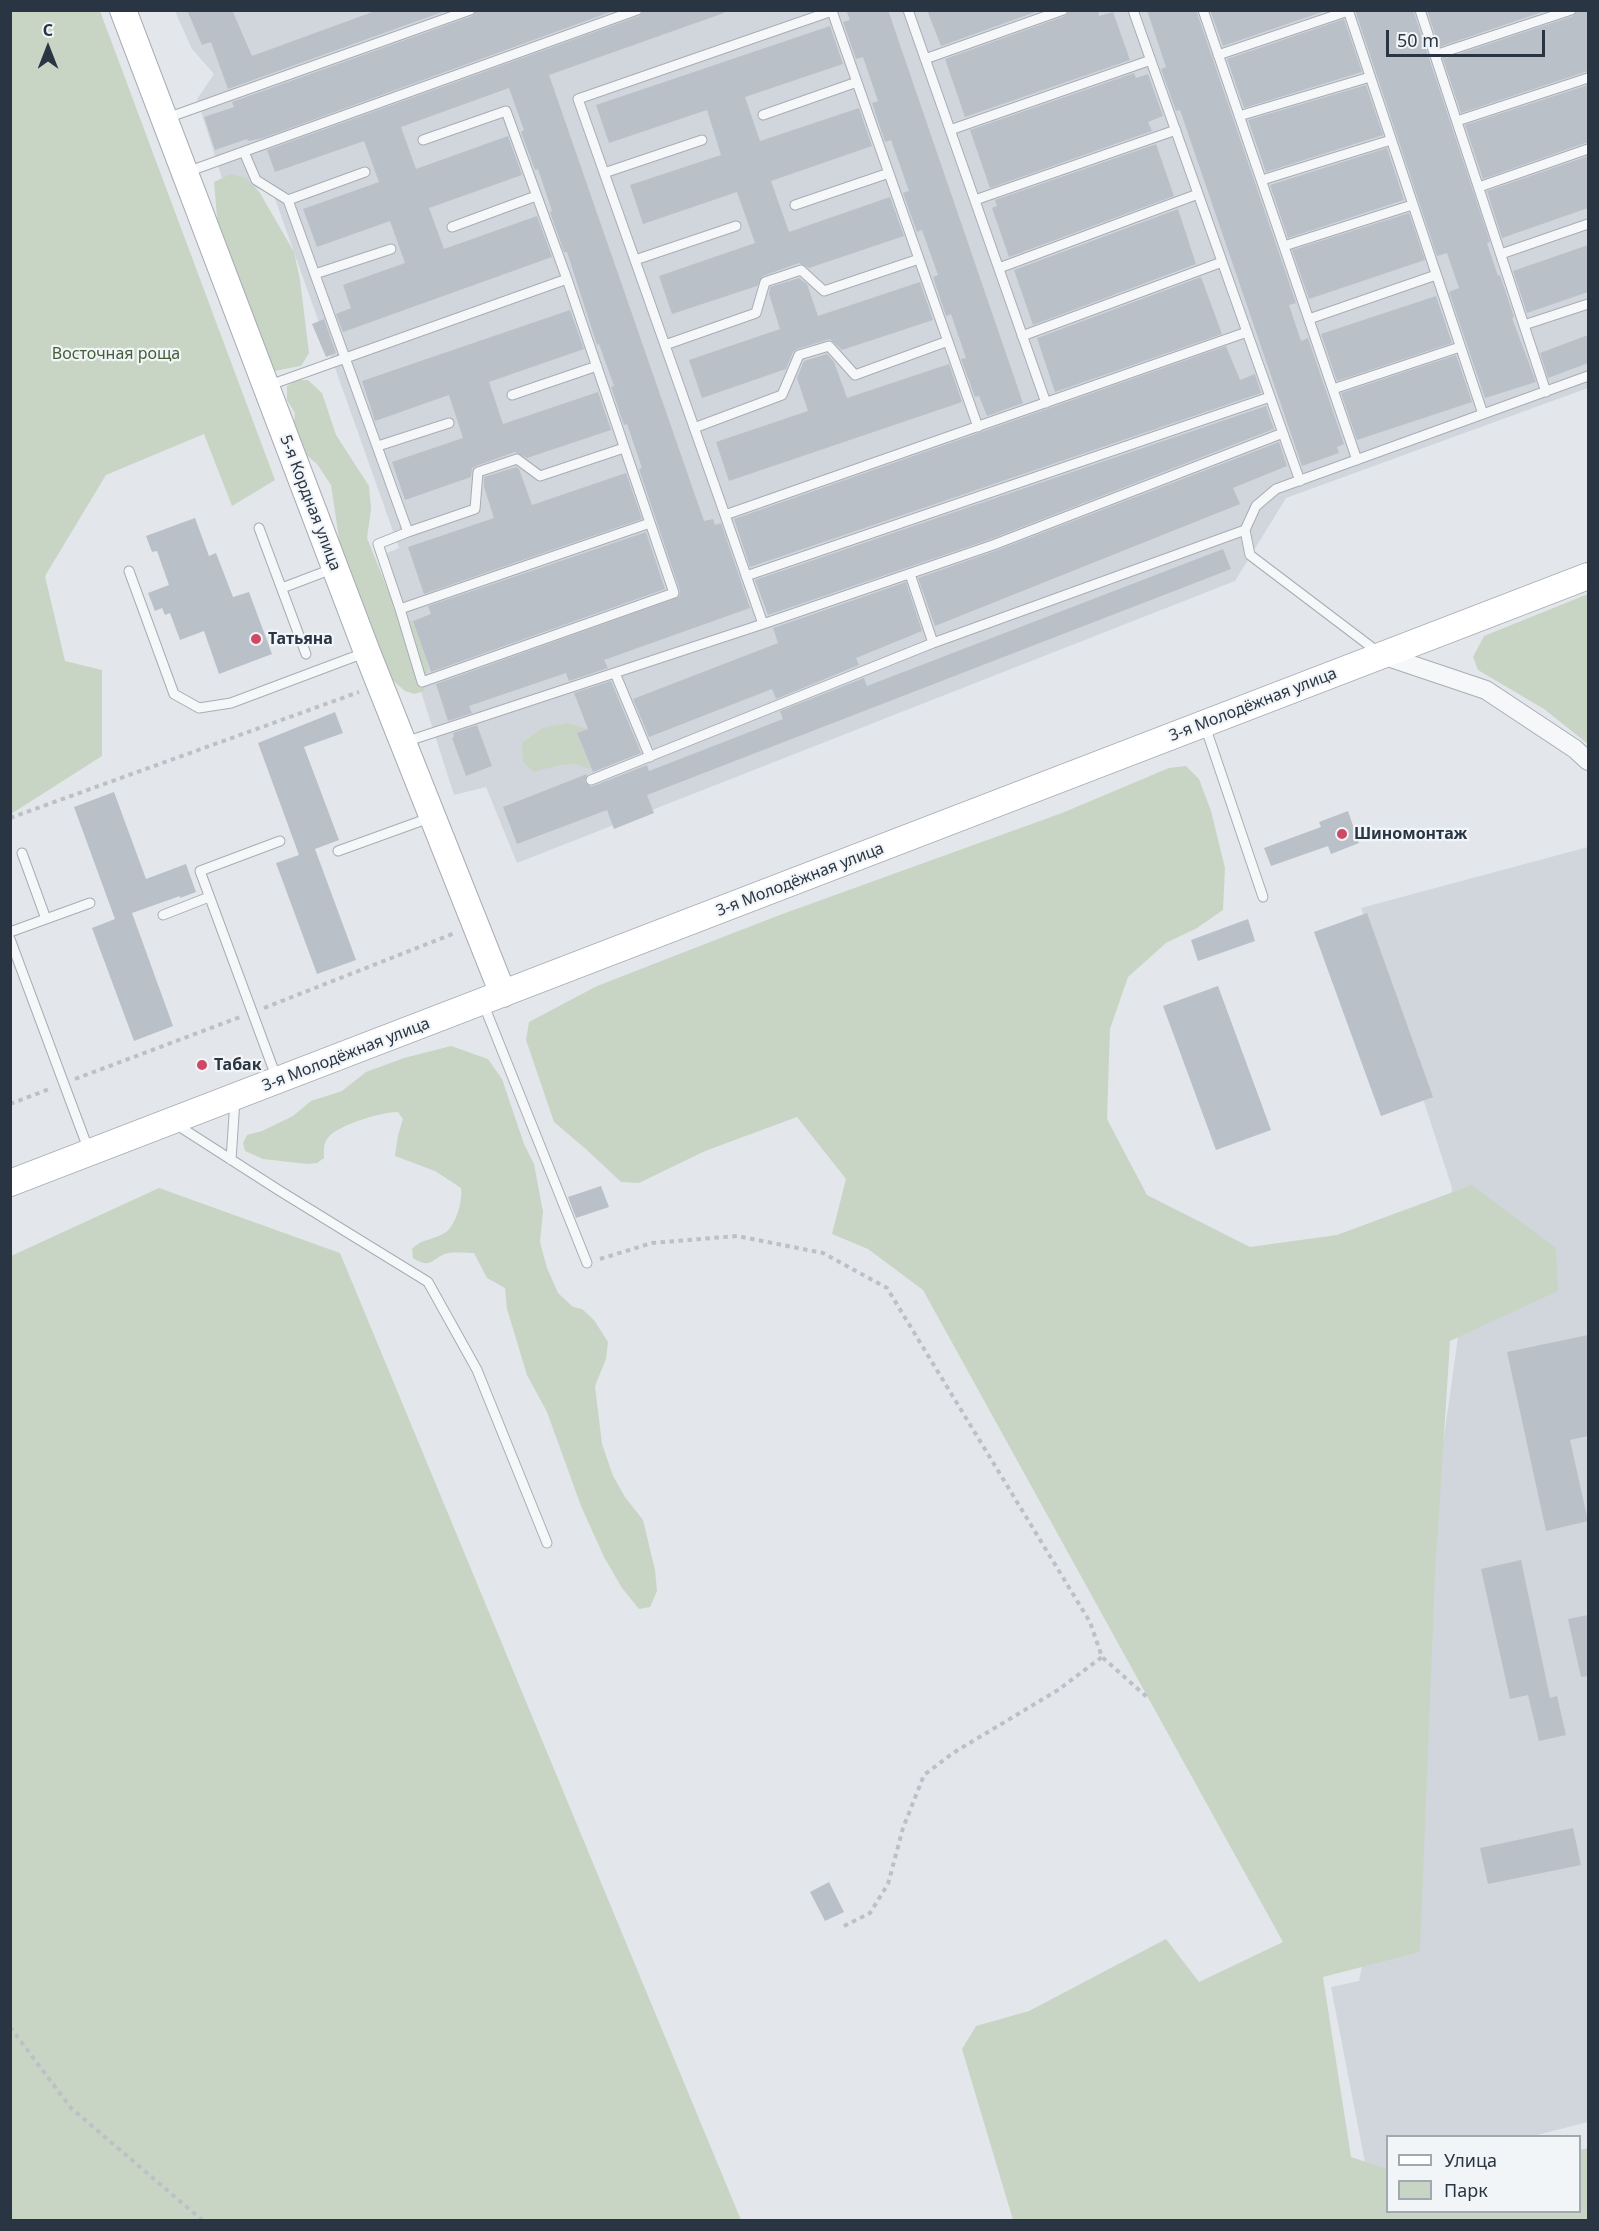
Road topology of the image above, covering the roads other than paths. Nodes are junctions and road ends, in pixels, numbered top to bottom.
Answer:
1 (123, 10) edge
2 (470, 10) edge
3 (636, 10) edge
4 (908, 10) edge
5 (1063, 10) edge
6 (1133, 10) edge
7 (1203, 10) edge
8 (1420, 10) edge
9 (1571, 10) edge
10 (1348, 11) edge
11 (1218, 55) junction
12 (1435, 55) junction
13 (925, 59) junction
14 (1151, 60) junction
15 (1370, 77) junction
16 (1588, 78) edge
17 (856, 82) junction
18 (764, 115) dead end
19 (1239, 116) junction
20 (164, 119) junction
21 (1457, 122) junction
22 (950, 130) junction
23 (1176, 130) junction
24 (423, 140) dead end
25 (702, 140) dead end
26 (1391, 140) junction
27 (1588, 149) edge
28 (244, 152) junction
29 (365, 172) dead end
30 (185, 173) junction
31 (604, 173) junction
32 (889, 173) junction
33 (1262, 180) junction
34 (1479, 187) junction
35 (1198, 194) junction
36 (536, 196) junction
37 (288, 200) junction
38 (975, 200) junction
39 (795, 205) dead end
40 (1412, 205) junction
41 (1588, 224) edge
42 (736, 226) dead end
43 (452, 227) dead end
44 (1284, 246) junction
45 (391, 249) dead end
46 (1501, 254) junction
47 (919, 259) junction
48 (635, 260) junction
49 (1222, 262) junction
50 (999, 268) junction
51 (315, 274) junction
52 (1436, 275) junction
53 (567, 279) junction
54 (1588, 304) edge
55 (1309, 319) junction
56 (1524, 325) junction
57 (1247, 332) junction
58 (1022, 336) junction
59 (948, 341) junction
60 (665, 345) junction
61 (1460, 347) junction
62 (346, 358) junction
63 (597, 366) junction
64 (1588, 376) edge
65 (266, 386) junction
66 (1333, 389) junction
67 (1546, 392) junction
68 (512, 395) dead end
69 (1270, 397) junction
70 (1046, 403) junction
71 (1483, 414) junction
72 (449, 423) dead end
73 (978, 427) junction
74 (694, 428) junction
75 (1283, 433) junction
76 (378, 446) junction
77 (624, 448) junction
78 (1357, 460) junction
79 (1300, 481) junction
80 (724, 515) junction
81 (650, 523) junction
82 (259, 528) dead end
83 (1245, 530) junction
84 (408, 532) junction
85 (335, 568) junction
86 (129, 571) dead end
87 (910, 574) junction
88 (746, 576) junction
89 (1588, 576) edge
90 (282, 588) junction
91 (400, 609) junction
92 (763, 624) junction
93 (933, 644) junction
94 (367, 652) junction
95 (306, 654) dead end
96 (1382, 655) junction
97 (615, 673) junction
98 (1204, 724) junction
99 (403, 743) junction
100 (650, 757) junction
101 (1588, 761) edge
102 (591, 780) dead end
103 (432, 817) junction
104 (280, 841) dead end
105 (338, 851) dead end
106 (22, 853) dead end
107 (209, 897) junction
108 (1263, 897) dead end
109 (90, 903) dead end
110 (163, 915) dead end
111 (46, 919) junction
112 (10, 932) edge
113 (10, 939) edge
114 (15, 965) edge
115 (493, 998) junction
116 (277, 1081) junction
117 (235, 1098) junction
118 (172, 1121) junction
119 (90, 1153) junction
120 (231, 1160) junction
121 (10, 1183) edge
122 (587, 1263) road end
123 (547, 1544) dead end

1 - 20 main road, 5-я Кордная улица
2 - 20 lane
3 - 28 lane
4 - 13 lane
5 - 13 lane
6 - 14 lane
7 - 11 lane
8 - 12 lane
9 - 12 lane
10 - 11 lane
10 - 15 lane
11 - 19 lane
12 - 21 lane
13 - 22 lane
14 - 22 lane
14 - 23 lane
15 - 19 lane
15 - 26 lane
16 - 21 lane
17 - 18 lane
17 - 31 lane
17 - 32 lane
19 - 33 lane
20 - 30 main road, 5-я Кордная улица
21 - 34 lane
22 - 38 lane
23 - 35 lane
23 - 38 lane
24 - 36 lane
25 - 31 lane
26 - 33 lane
26 - 40 lane
27 - 34 lane
28 - 30 lane
28 - 37 lane
29 - 37 lane
30 - 65 main road, 5-я Кордная улица
31 - 48 lane
32 - 39 lane
32 - 47 lane
33 - 44 lane
34 - 46 lane
35 - 49 lane
35 - 50 lane
36 - 43 lane
36 - 53 lane
37 - 51 lane
38 - 50 lane
40 - 44 lane
40 - 52 lane
41 - 46 lane
42 - 48 lane
44 - 55 lane
45 - 51 lane
46 - 56 lane
47 - 59 lane
47 - 60 lane
48 - 60 lane
49 - 57 lane
49 - 58 lane
50 - 58 lane
51 - 62 lane
52 - 55 lane
52 - 61 lane
53 - 62 lane
53 - 63 lane
54 - 56 lane
55 - 66 lane
56 - 67 lane
57 - 69 lane
57 - 70 lane
58 - 70 lane
59 - 73 lane
59 - 74 lane
60 - 74 lane
61 - 66 lane
61 - 71 lane
62 - 65 lane
62 - 76 lane
63 - 68 lane
63 - 77 lane
64 - 67 lane
65 - 85 main road, 5-я Кордная улица
66 - 78 lane
67 - 71 lane
69 - 75 lane
69 - 88 lane
70 - 73 lane
71 - 78 lane
72 - 76 lane
73 - 80 lane
74 - 80 lane
75 - 79 lane
75 - 87 lane
76 - 84 lane
77 - 81 lane
77 - 84 lane
78 - 79 lane
79 - 83 lane
80 - 88 lane
81 - 91 lane
81 - 91 lane
82 - 90 lane
83 - 93 lane
83 - 96 lane
84 - 91 lane
85 - 90 lane
85 - 94 main road, 5-я Кордная улица
86 - 94 lane
87 - 92 lane
87 - 93 lane
88 - 92 lane
89 - 96 main road, 3-я Молодёжная улица
90 - 95 lane
92 - 97 lane
93 - 100 lane
94 - 99 main road, 5-я Кордная улица
96 - 98 main road, 3-я Молодёжная улица
96 - 101 street
97 - 99 lane
97 - 100 lane
98 - 108 lane
98 - 115 main road, 3-я Молодёжная улица
99 - 103 main road, 5-я Кордная улица
100 - 102 lane
103 - 105 lane
103 - 115 main road, 5-я Кордная улица
104 - 107 lane
106 - 111 lane
107 - 110 lane
107 - 116 lane
109 - 111 lane
111 - 112 lane
113 - 114 lane
114 - 119 lane
115 - 116 main road, 3-я Молодёжная улица
115 - 122 lane
116 - 117 main road, 3-я Молодёжная улица
117 - 118 main road, 3-я Молодёжная улица
117 - 120 lane
118 - 119 main road, 3-я Молодёжная улица
118 - 120 lane
119 - 121 main road, 3-я Молодёжная улица
120 - 123 lane

